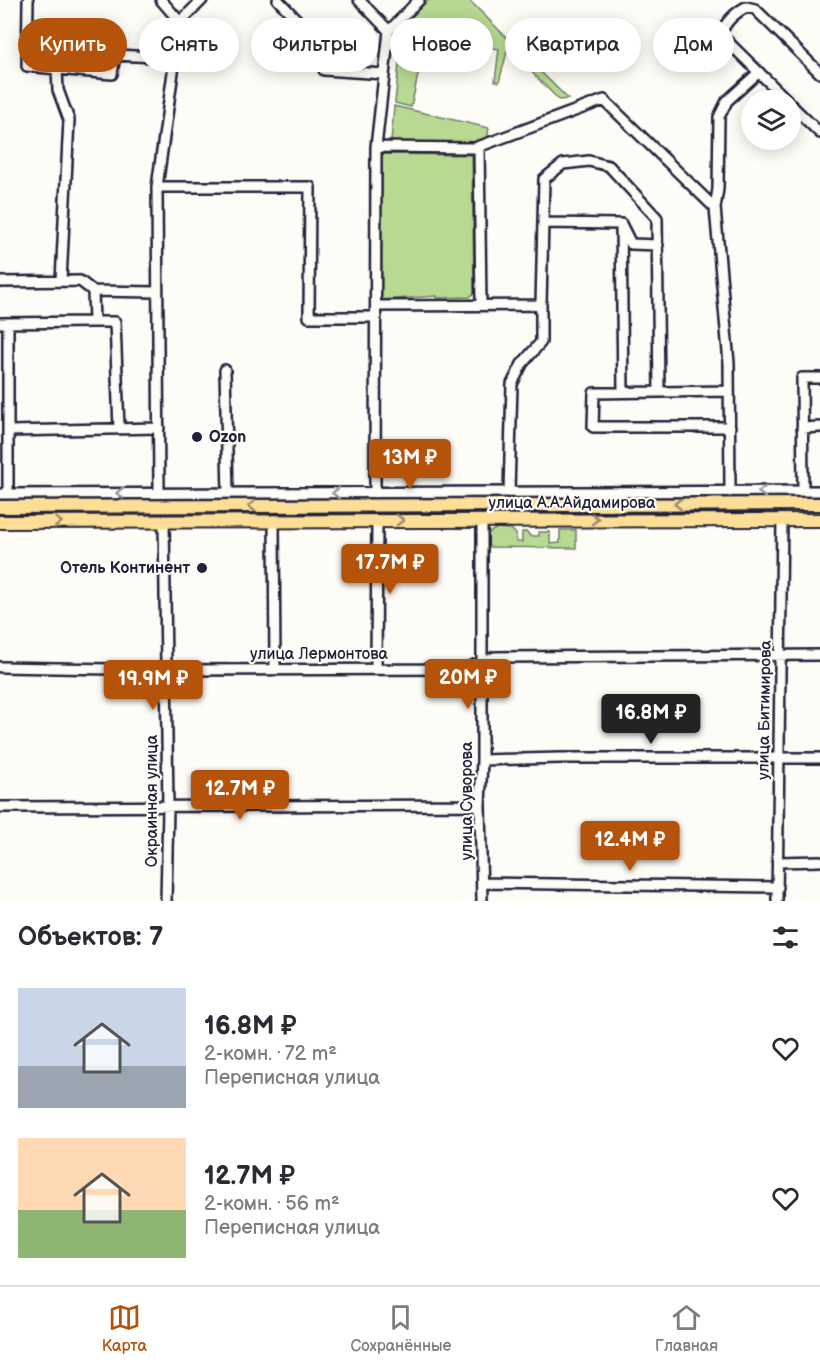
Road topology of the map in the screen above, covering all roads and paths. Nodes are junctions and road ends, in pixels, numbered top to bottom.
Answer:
1 (28, 0) edge
2 (161, 0) edge
3 (202, 0) edge
4 (278, 0) edge
5 (359, 0) edge
6 (420, 0) edge
7 (28, 18) edge
8 (177, 18) edge
9 (184, 18) edge
10 (388, 31) junction
11 (57, 72) edge
12 (90, 72) edge
13 (112, 72) edge
14 (173, 72) edge
15 (759, 72) junction
16 (820, 73) edge
17 (384, 74) junction
18 (777, 90) edge
19 (801, 115) edge
20 (820, 133) edge
21 (479, 146) junction
22 (376, 147) junction
23 (157, 187) junction
24 (715, 208) junction
25 (543, 223) junction
26 (621, 224) junction
27 (658, 245) junction
28 (60, 281) junction
29 (0, 282) edge
30 (93, 291) junction
31 (158, 292) junction
32 (481, 305) junction
33 (541, 305) junction
34 (376, 306) junction
35 (376, 316) junction
36 (94, 322) junction
37 (4, 323) edge
38 (225, 370) dead end
39 (820, 378) edge
40 (729, 391) junction
41 (623, 392) junction
42 (659, 392) junction
43 (4, 398) edge
44 (730, 427) junction
45 (820, 427) edge
46 (802, 428) junction
47 (119, 429) junction
48 (159, 429) junction
49 (8, 431) junction
50 (4, 453) edge
51 (803, 491) junction
52 (820, 491) edge
53 (509, 492) junction
54 (730, 492) junction
55 (159, 493) junction
56 (228, 493) junction
57 (375, 493) junction
58 (4, 494) edge
59 (820, 504) edge
60 (0, 507) edge
61 (782, 519) junction
62 (274, 520) junction
63 (376, 520) junction
64 (482, 520) junction
65 (820, 520) edge
66 (164, 521) junction
67 (0, 522) edge
68 (780, 655) junction
69 (820, 655) edge
70 (481, 662) junction
71 (0, 667) edge
72 (166, 669) junction
73 (274, 669) junction
74 (375, 669) junction
75 (779, 758) junction
76 (820, 758) edge
77 (482, 760) junction
78 (480, 805) junction
79 (0, 807) edge
80 (168, 808) junction
81 (820, 861) edge
82 (778, 862) junction
83 (483, 883) junction
84 (777, 887) junction
85 (166, 901) edge
86 (482, 901) edge
87 (777, 901) edge

1 - 7 street
2 - 8 street
3 - 9 street
4 - 17 street
5 - 10 street
6 - 10 street
10 - 17 street
11 - 28 street
12 - 13 street
14 - 23 street
15 - 16 street
15 - 18 street
15 - 24 street
17 - 22 street
19 - 20 street
21 - 22 street
21 - 24 street
21 - 32 street
22 - 34 street
23 - 31 street
23 - 35 street
24 - 40 street
25 - 26 street
25 - 27 street
25 - 33 street
26 - 27 street
26 - 41 street
27 - 42 street
28 - 29 street
28 - 30 street
30 - 31 street
30 - 36 street
31 - 48 street
32 - 33 street
32 - 34 street
33 - 53 street
34 - 35 street
35 - 57 street
36 - 37 street
36 - 47 street
37 - 43 street
38 - 56 street
39 - 46 street
40 - 42 street
40 - 44 street
41 - 42 street
41 - 44 street
43 - 49 street
44 - 54 street
45 - 46 street
46 - 51 street
47 - 48 street
47 - 49 street
48 - 55 street
49 - 50 street
50 - 58 street
51 - 52 street
51 -> 54 street
53 - 54 street
53 - 57 street
55 - 56 street
55 -> 58 street
57 -> 56 street
59 -> 60 main road, улица А.А.Айдамирова
64 -> 61 main road, улица А.А.Айдамирова
61 - 65 main road, улица А.А.Айдамирова
61 - 68 street, улица Битимирова
62 - 63 main road, улица А.А.Айдамирова
62 - 66 main road, улица А.А.Айдамирова
62 - 73 street
63 -> 64 main road, улица А.А.Айдамирова
63 - 74 street
64 - 70 street, улица Суворова
67 -> 66 main road, улица А.А.Айдамирова
66 - 72 street, Окраинная улица
68 - 69 street, улица Лермонтова
68 - 70 street, улица Лермонтова
68 - 75 street, улица Битимирова
70 - 74 street, улица Лермонтова
70 - 77 street, улица Суворова
71 - 72 street, улица Лермонтова
72 - 73 street, улица Лермонтова
72 - 80 street, Окраинная улица
73 - 74 street, улица Лермонтова
75 - 76 street
75 - 77 street
75 - 82 street, улица Битимирова
77 - 78 street, улица Суворова
78 - 80 street
78 - 83 street, улица Суворова
79 - 80 street
80 - 85 street, Окраинная улица
81 - 82 street
82 - 84 street, улица Битимирова
83 - 84 street
83 - 86 street, улица Суворова
84 - 87 street, улица Битимирова

